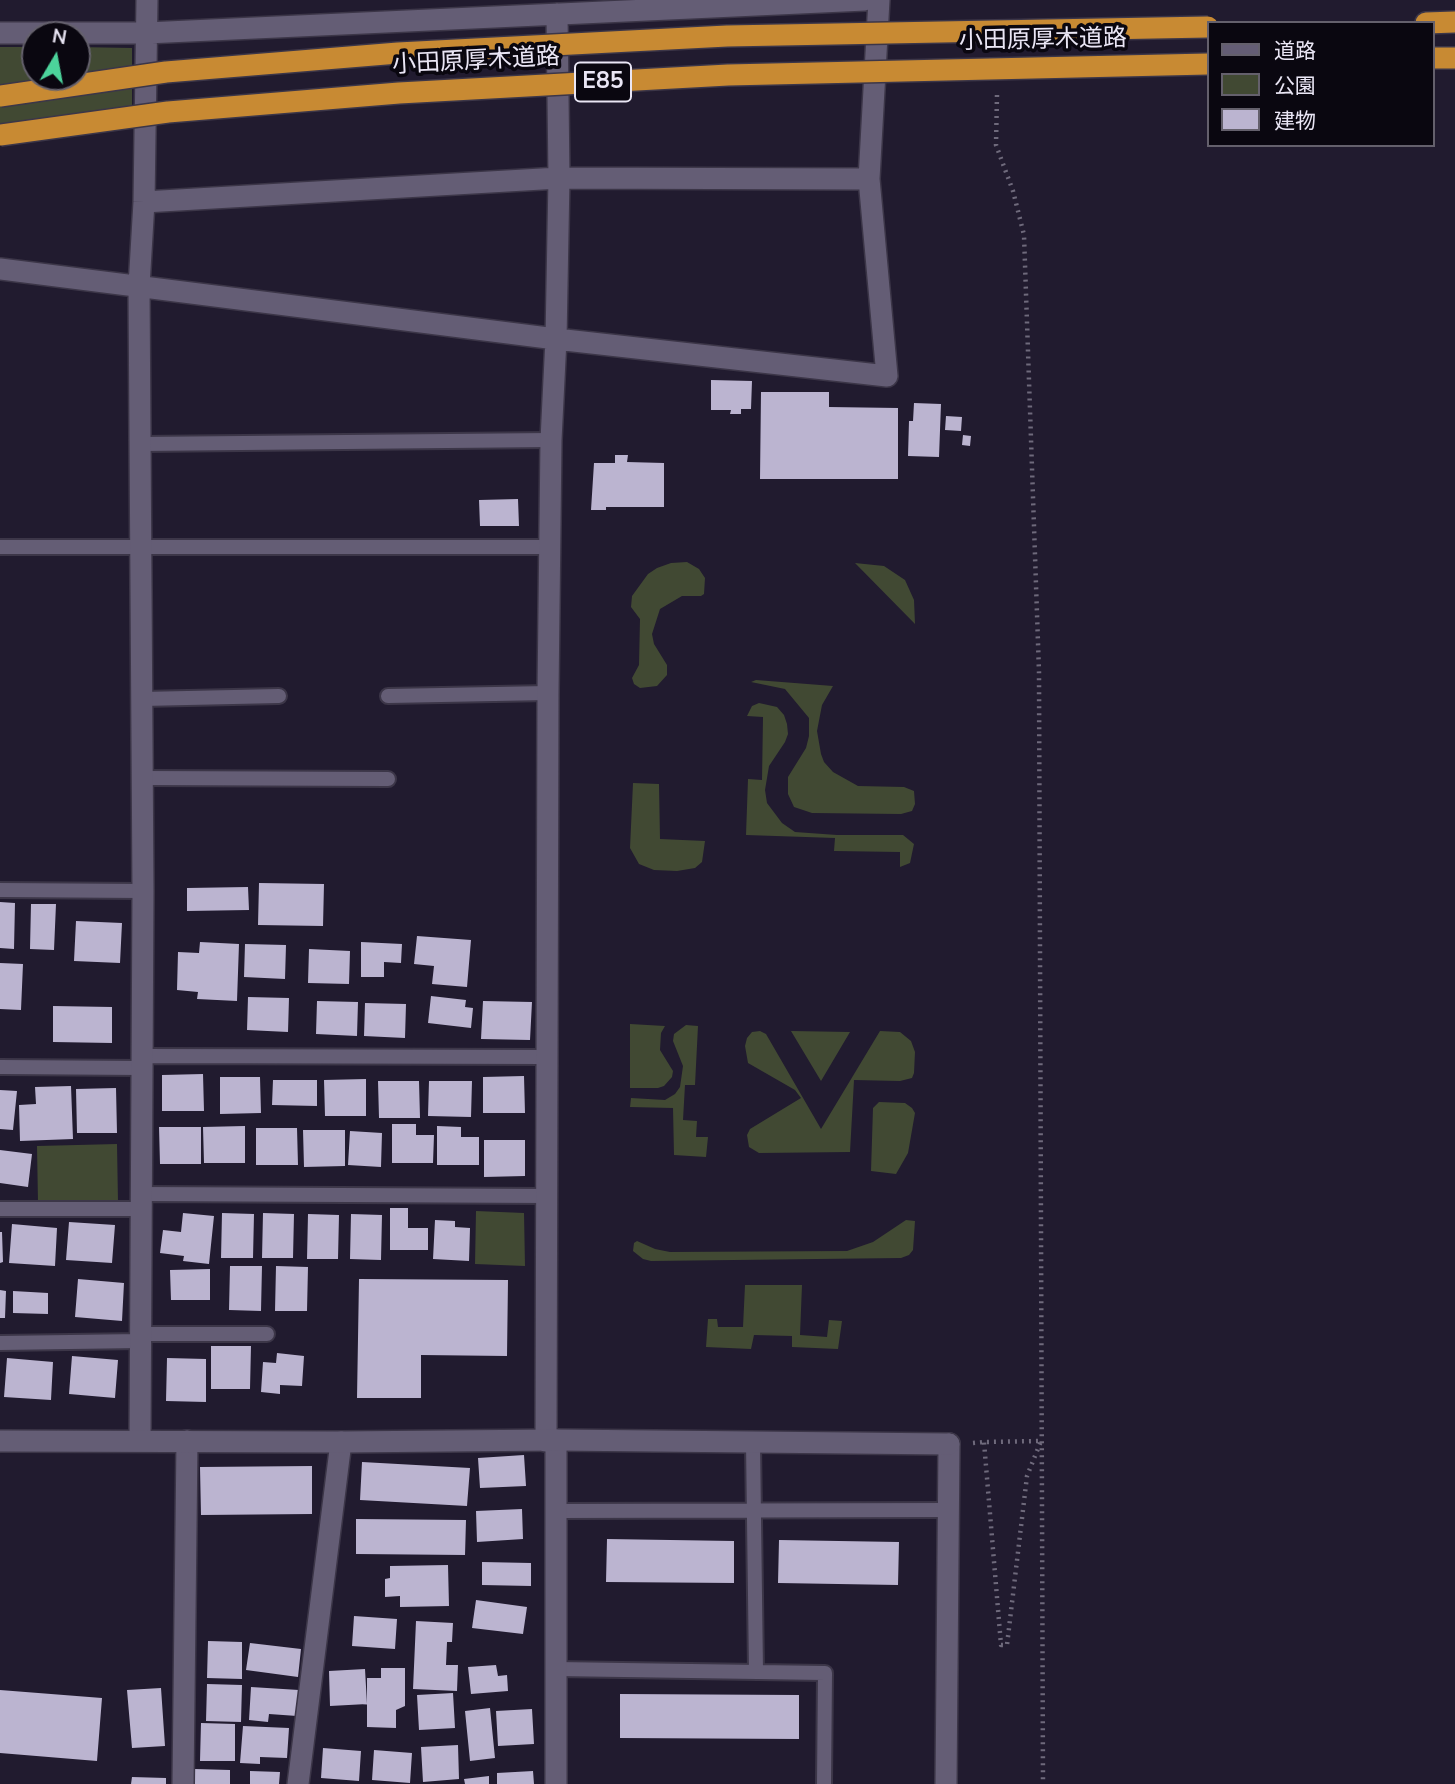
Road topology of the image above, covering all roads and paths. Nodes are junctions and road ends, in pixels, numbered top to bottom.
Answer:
1 (147, 0) edge
2 (865, 0) edge
3 (879, 0) edge
4 (557, 14) junction
5 (1455, 22) edge
6 (1434, 23) edge
7 (1206, 27) edge
8 (0, 33) edge
9 (146, 33) junction
10 (1434, 58) edge
11 (1455, 58) edge
12 (1206, 64) edge
13 (997, 92) dead end
14 (0, 96) edge
15 (0, 135) edge
16 (559, 178) junction
17 (869, 179) junction
18 (144, 202) junction
19 (0, 269) edge
20 (139, 286) junction
21 (556, 338) junction
22 (551, 440) junction
23 (140, 444) junction
24 (0, 547) edge
25 (141, 547) junction
26 (550, 547) junction
27 (548, 693) junction
28 (279, 696) dead end
29 (388, 696) dead end
30 (142, 699) junction
31 (143, 778) junction
32 (388, 779) dead end
33 (0, 890) edge
34 (143, 891) junction
35 (547, 1057) junction
36 (143, 1062) junction
37 (0, 1067) edge
38 (548, 1196) junction
39 (142, 1201) junction
40 (0, 1209) edge
41 (267, 1334) dead end
42 (140, 1337) junction
43 (0, 1343) edge
44 (140, 1440) junction
45 (551, 1440) junction
46 (0, 1441) edge
47 (187, 1441) junction
48 (1041, 1441) junction
49 (341, 1442) junction
50 (753, 1442) junction
51 (754, 1510) junction
52 (949, 1510) junction
53 (556, 1511) junction
54 (556, 1669) junction
55 (756, 1672) junction
56 (183, 1784) edge
57 (298, 1784) edge
58 (556, 1784) edge
59 (824, 1784) edge
60 (946, 1784) edge
61 (1042, 1784) edge

1 - 9 street
2 - 4 street
3 - 17 street
4 - 9 street
4 - 16 street
5 - 6 highway
7 - 14 highway, 小田原厚木道路 / E85, bridge
8 - 9 street
9 - 18 street
10 - 11 highway
12 - 15 highway, 小田原厚木道路 / E85, bridge
13 - 48 path
16 - 17 street
16 - 18 street
16 - 21 street
17 - 21 street
18 - 20 street
19 - 20 street
20 - 21 street
20 - 23 street
21 - 22 street
22 - 23 lane
22 - 26 street
23 - 25 street
24 - 25 lane
25 - 26 lane
25 - 30 street
26 - 27 street
27 - 29 lane
27 - 35 street
28 - 30 lane
30 - 31 street
31 - 32 lane
31 - 34 street
33 - 34 lane
34 - 36 street
35 - 36 lane
35 - 38 street
36 - 37 lane
36 - 39 street
38 - 39 lane
38 - 45 street
39 - 40 lane
39 - 42 street
41 - 42 lane
42 - 43 lane
42 - 44 street
44 - 46 street
44 - 47 street
45 - 49 street
45 - 50 street
45 - 53 street
47 - 49 street
47 - 56 street
48 - 48 path
48 - 61 path
49 - 57 street
50 - 51 lane
50 - 52 street
51 - 52 lane
51 - 53 lane
51 - 55 lane
52 - 60 street
53 - 54 street
54 - 55 lane
54 - 58 street
55 - 59 lane

